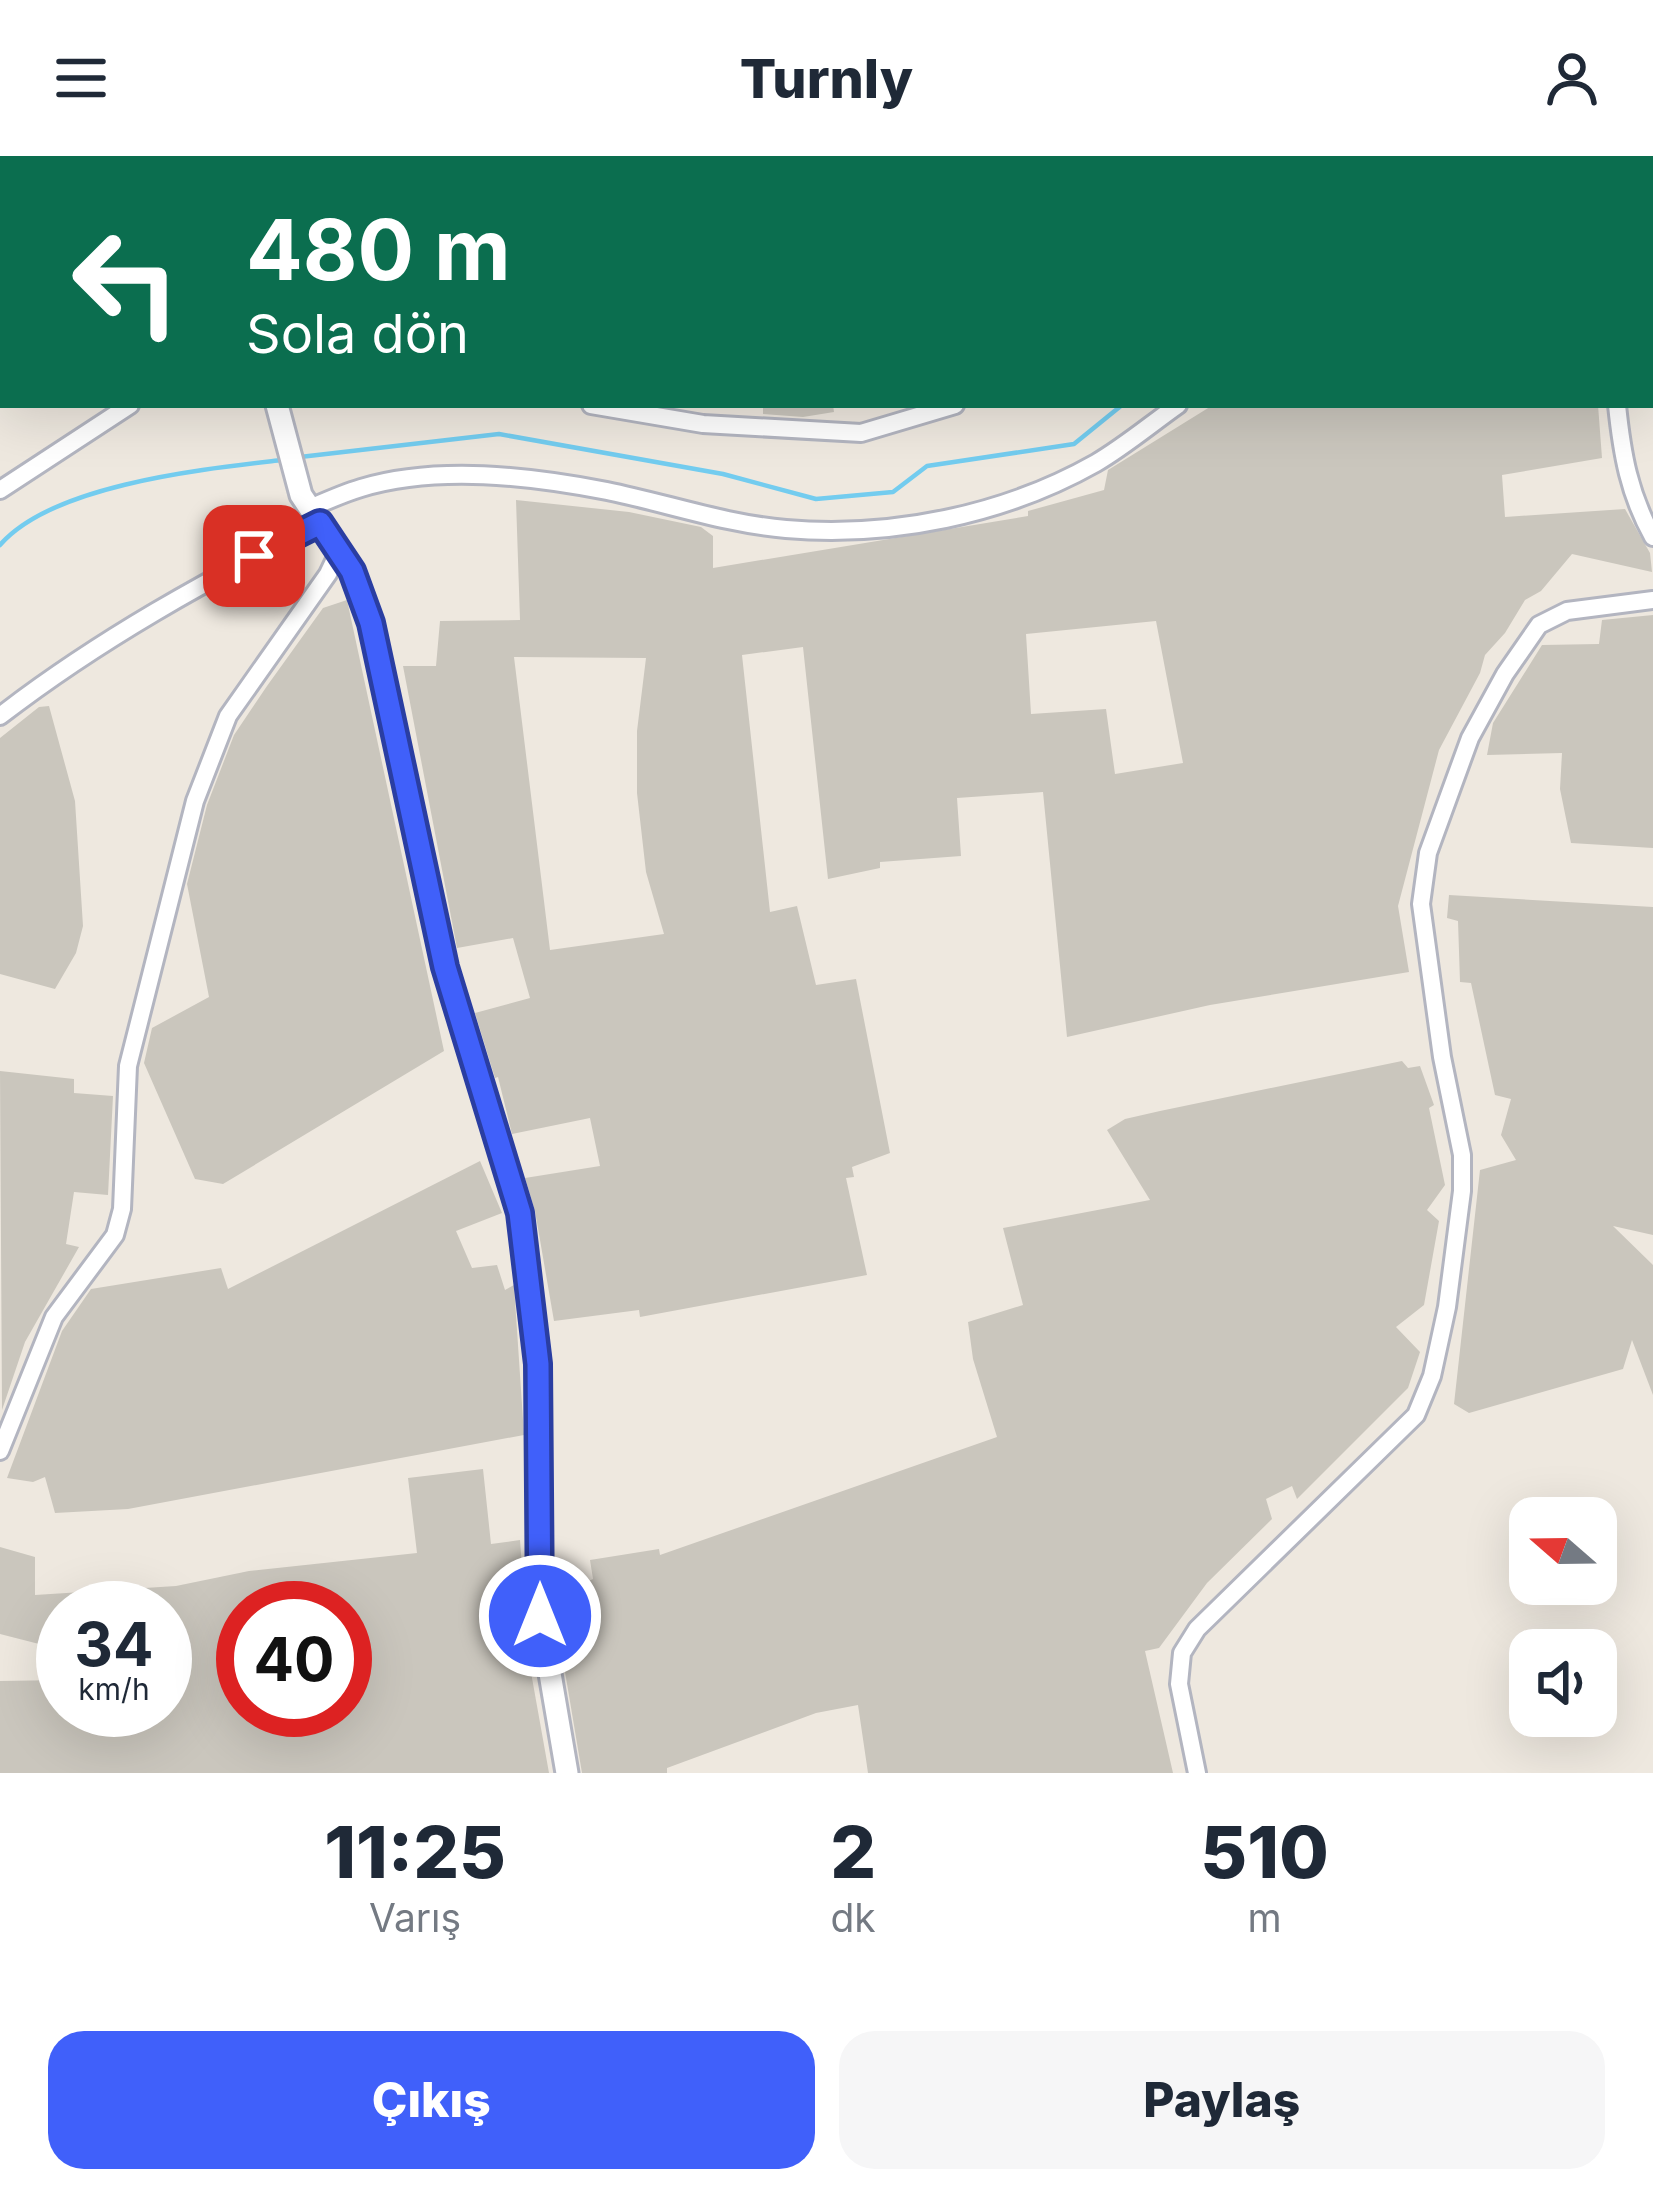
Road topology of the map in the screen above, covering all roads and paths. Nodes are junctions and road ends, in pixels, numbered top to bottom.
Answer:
1 (125, 408) edge
2 (278, 408) edge
3 (609, 408) edge
4 (945, 408) edge
5 (1174, 408) edge
6 (1617, 408) edge
7 (0, 490) edge
8 (310, 509) junction
9 (1653, 537) edge
10 (338, 551) junction
11 (1653, 600) edge
12 (0, 716) edge
13 (0, 1451) edge
14 (568, 1773) edge
15 (1197, 1773) edge

1 - 7 street
2 - 8 street
3 - 4 street
5 - 8 street
6 - 9 street
8 - 10 street
8 - 12 street
10 - 13 street
10 - 14 street
11 - 15 street

